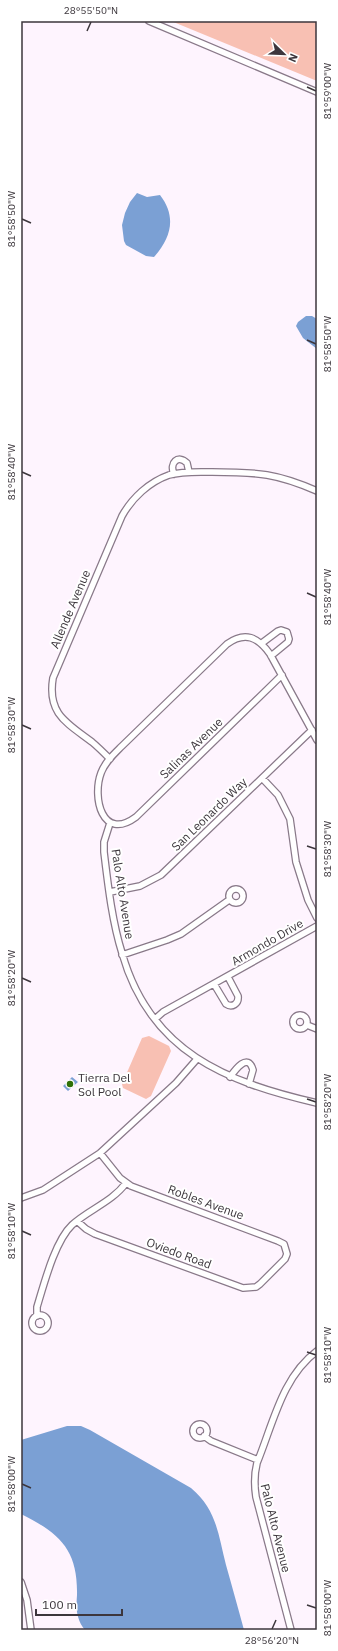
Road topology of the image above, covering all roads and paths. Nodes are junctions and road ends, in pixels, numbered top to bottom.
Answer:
1 (149, 21) edge
2 (317, 92) edge
3 (189, 472) junction
4 (174, 474) junction
5 (317, 491) edge
6 (262, 643) junction
7 (271, 656) junction
8 (282, 675) junction
9 (312, 730) junction
10 (317, 740) edge
11 (110, 759) junction
12 (262, 778) junction
13 (110, 823) junction
14 (110, 892) junction
15 (229, 900) dead end
16 (317, 918) edge
17 (317, 926) edge
18 (122, 955) junction
19 (228, 977) junction
20 (214, 984) junction
21 (155, 1019) junction
22 (307, 1025) dead end
23 (317, 1029) edge
24 (197, 1059) junction
25 (230, 1077) junction
26 (249, 1084) junction
27 (317, 1103) edge
28 (100, 1153) junction
29 (126, 1183) junction
30 (21, 1198) edge
31 (77, 1220) junction
32 (273, 1271) joint
33 (37, 1316) dead end
34 (317, 1351) edge
35 (204, 1436) dead end
36 (258, 1460) junction
37 (21, 1582) edge
38 (31, 1630) edge
39 (291, 1630) edge

1 - 2 street
3 - 4 street, Allende Avenue
3 - 4 street
3 - 5 street, Allende Avenue
4 - 11 street, Allende Avenue
6 - 7 street
6 - 7 street
6 - 11 street
7 - 8 street
8 - 9 street
8 - 13 street, Salinas Avenue
9 - 10 street
9 - 12 street, San Leonardo Way
11 - 13 street
12 - 14 street, San Leonardo Way
12 - 16 street
13 - 14 street, Palo Alto Avenue
14 - 18 street, Palo Alto Avenue
15 - 18 street
17 - 19 street, Armondo Drive
18 - 21 street, Palo Alto Avenue
19 - 20 street, Armondo Drive
19 - 20 street, Armondo Drive
20 - 21 street, Armondo Drive
21 - 24 street, Palo Alto Avenue
22 - 23 street
24 - 25 street, Palo Alto Avenue
24 - 28 street
25 - 26 street, Palo Alto Avenue
25 - 26 street
26 - 27 street, Palo Alto Avenue
28 - 29 street, Robles Avenue
28 - 30 street
29 - 31 street
29 - 32 street, Robles Avenue
31 - 32 street, Oviedo Road
31 - 33 street
34 - 36 street, Palo Alto Avenue
35 - 36 street
36 - 39 street, Palo Alto Avenue
37 - 38 street

